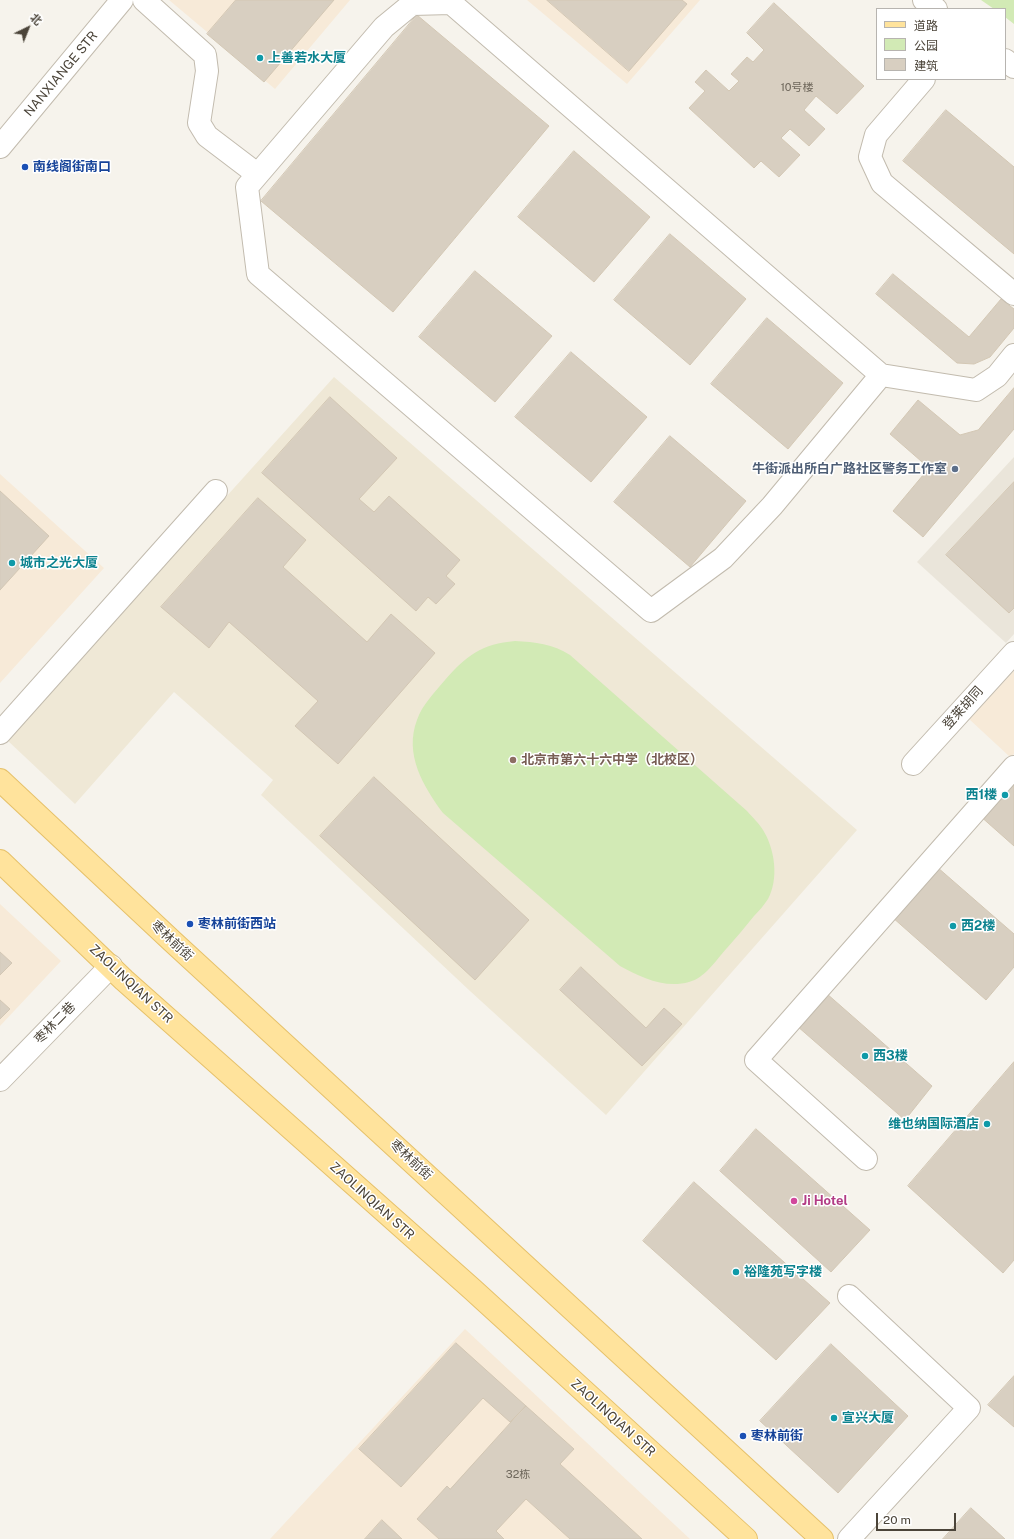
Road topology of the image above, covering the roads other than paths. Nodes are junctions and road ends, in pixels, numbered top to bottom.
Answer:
1 (122, 0) edge
2 (144, 0) edge
3 (924, 0) edge
4 (935, 8) edge
5 (1006, 61) edge
6 (1014, 67) edge
7 (923, 80) edge
8 (0, 147) edge
9 (257, 174) junction
10 (1014, 294) edge
11 (1014, 355) edge
12 (881, 375) junction
13 (216, 491) dead end
14 (1014, 653) edge
15 (0, 733) edge
16 (913, 764) dead end
17 (1014, 767) edge
18 (0, 780) edge
19 (0, 861) edge
20 (111, 966) junction
21 (0, 1080) edge
22 (866, 1159) dead end
23 (849, 1296) dead end
24 (746, 1539) edge
25 (822, 1539) edge
26 (850, 1539) edge

1 - 8 street, NANXIANGE STR
2 - 9 street
3 - 4 street
5 - 6 street
7 - 10 street
9 - 12 street
9 - 12 street
11 - 12 street
13 - 15 street
14 - 16 street, 登莱胡同
17 - 22 street
18 - 25 main road, 枣林前街
19 - 20 main road, ZAOLINQIAN STR
20 - 21 street, 枣林二巷
20 - 24 main road, ZAOLINQIAN STR
23 - 26 street

